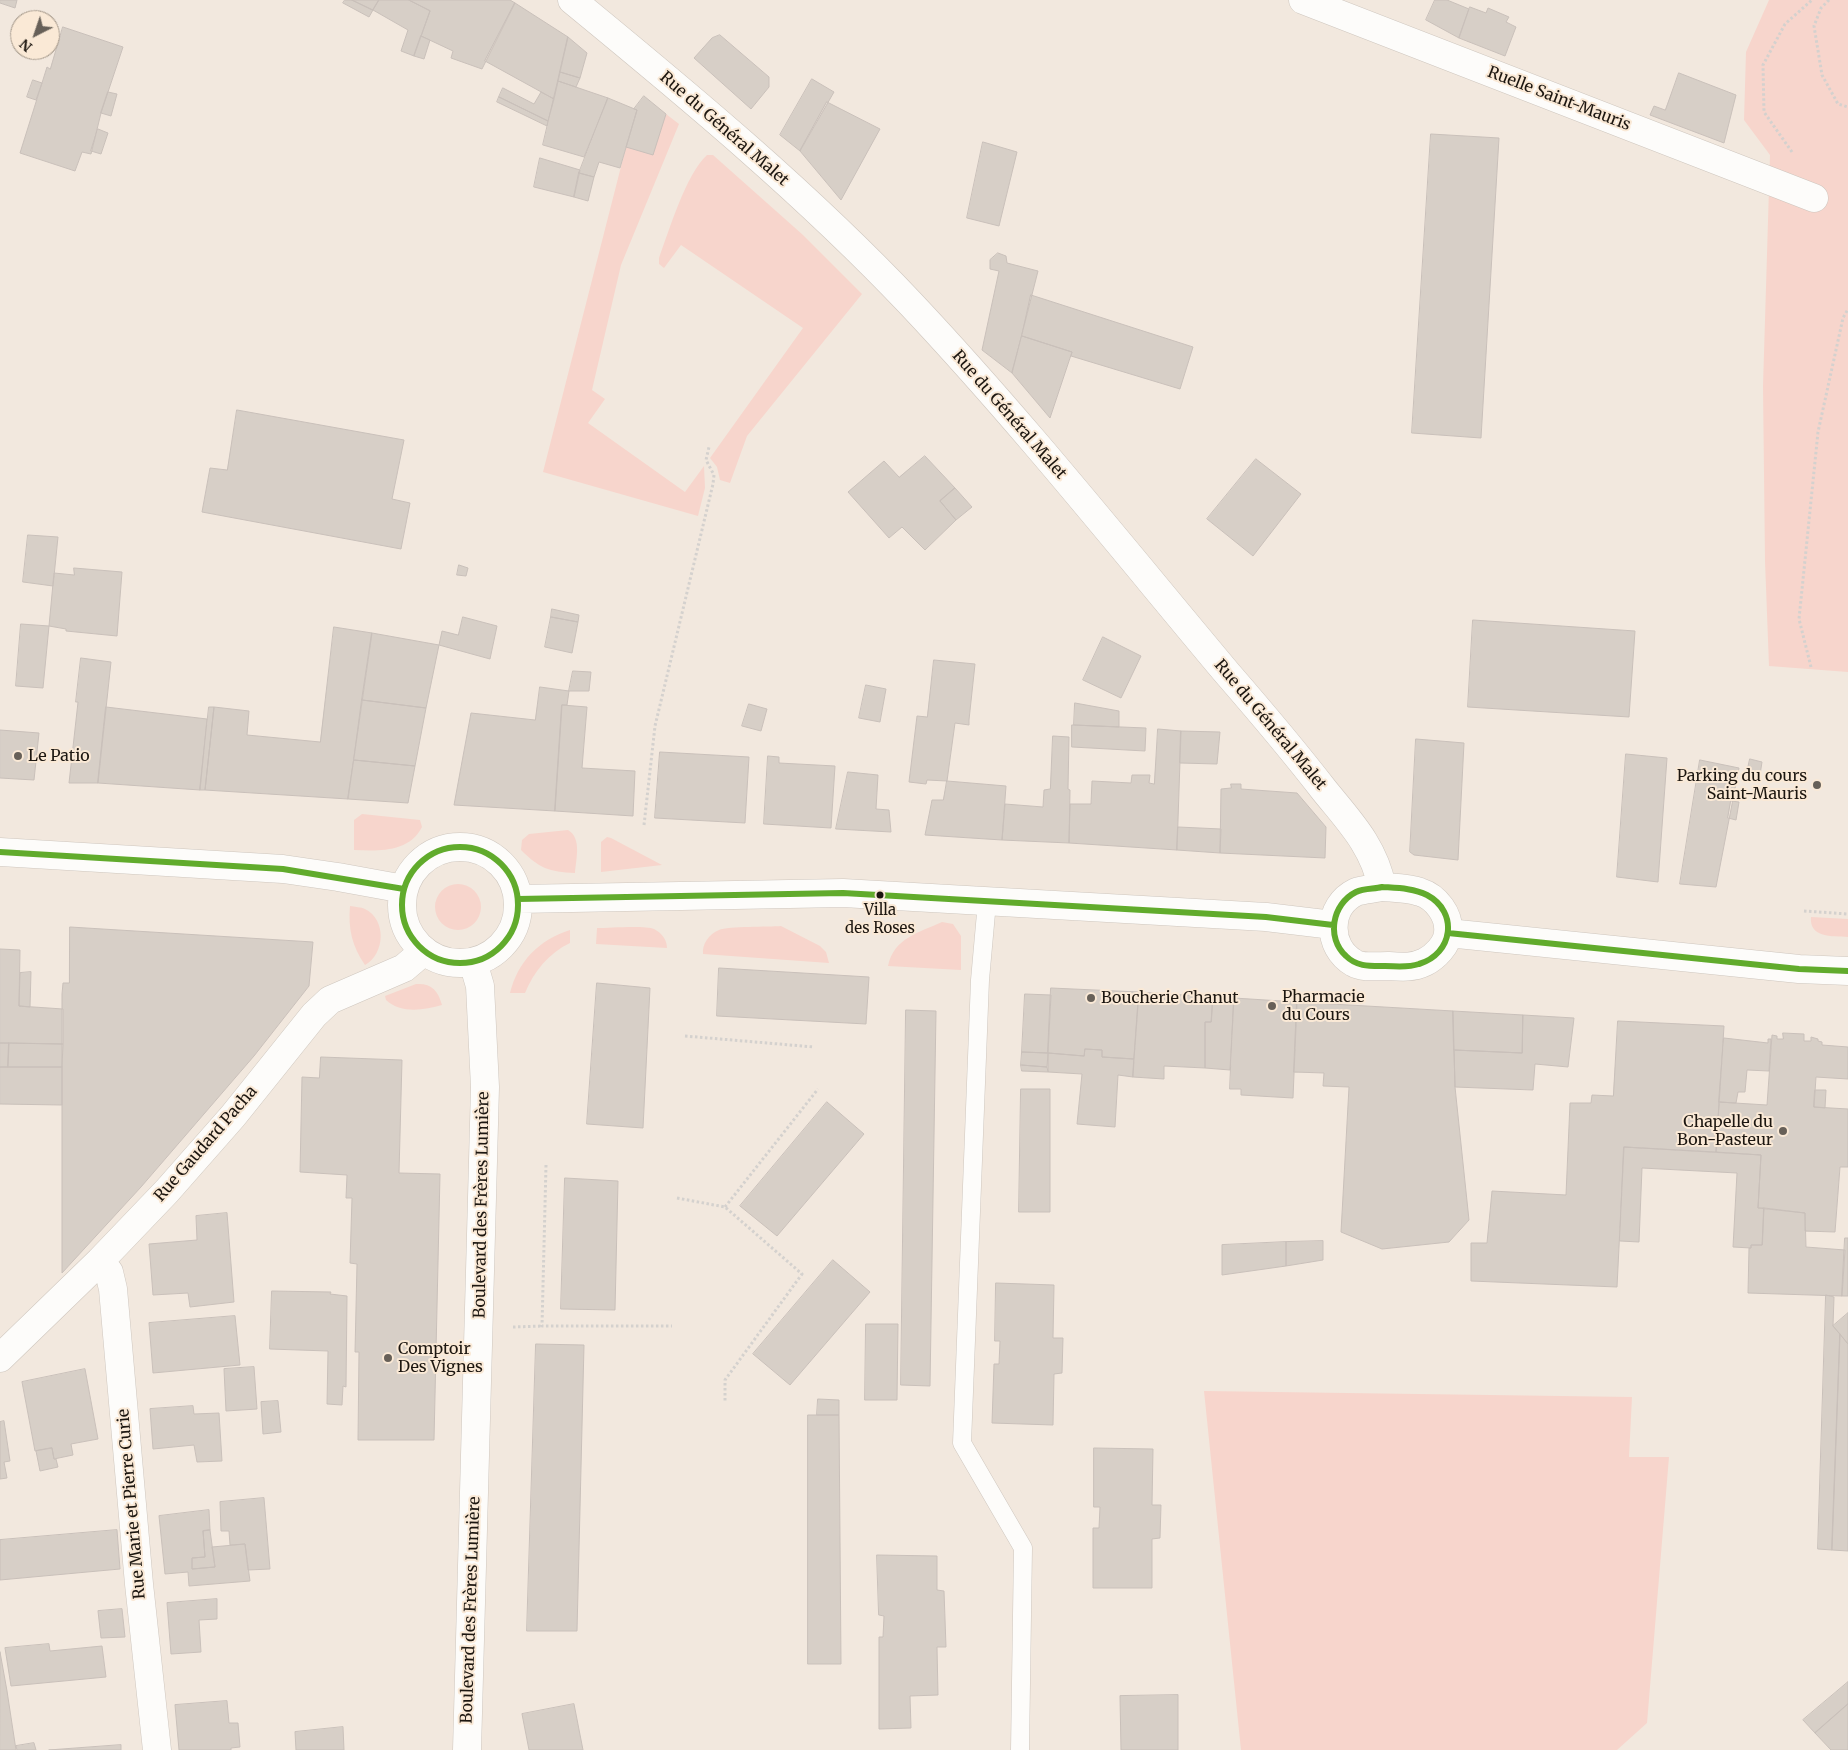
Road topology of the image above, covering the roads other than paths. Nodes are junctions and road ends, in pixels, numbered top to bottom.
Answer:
1 (572, 0) edge
2 (1303, 0) edge
3 (1814, 198) road end
4 (0, 852) edge
5 (1382, 887) junction
6 (404, 890) junction
7 (518, 899) junction
8 (987, 902) junction
9 (1333, 925) junction
10 (1448, 933) junction
11 (424, 951) junction
12 (473, 962) junction
13 (1848, 971) edge
14 (100, 1261) junction
15 (0, 1358) edge
16 (157, 1750) edge
17 (466, 1750) edge
18 (1020, 1750) edge

1 - 5 main road, Rue du Général Malet
2 - 3 main road, Ruelle Saint-Mauris
4 - 6 main road
5 - 9 main road
5 - 10 main road
6 - 7 main road
6 - 11 main road
7 - 8 main road
7 - 12 main road
8 - 9 main road
8 - 18 lane
9 - 10 main road
10 - 13 main road
11 - 12 main road
11 - 14 main road, Rue Gaudard Pacha
12 - 17 main road, Boulevard des Frères Lumière
14 - 15 main road, Rue Gaudard Pacha
14 - 16 main road, Rue Marie et Pierre Curie

